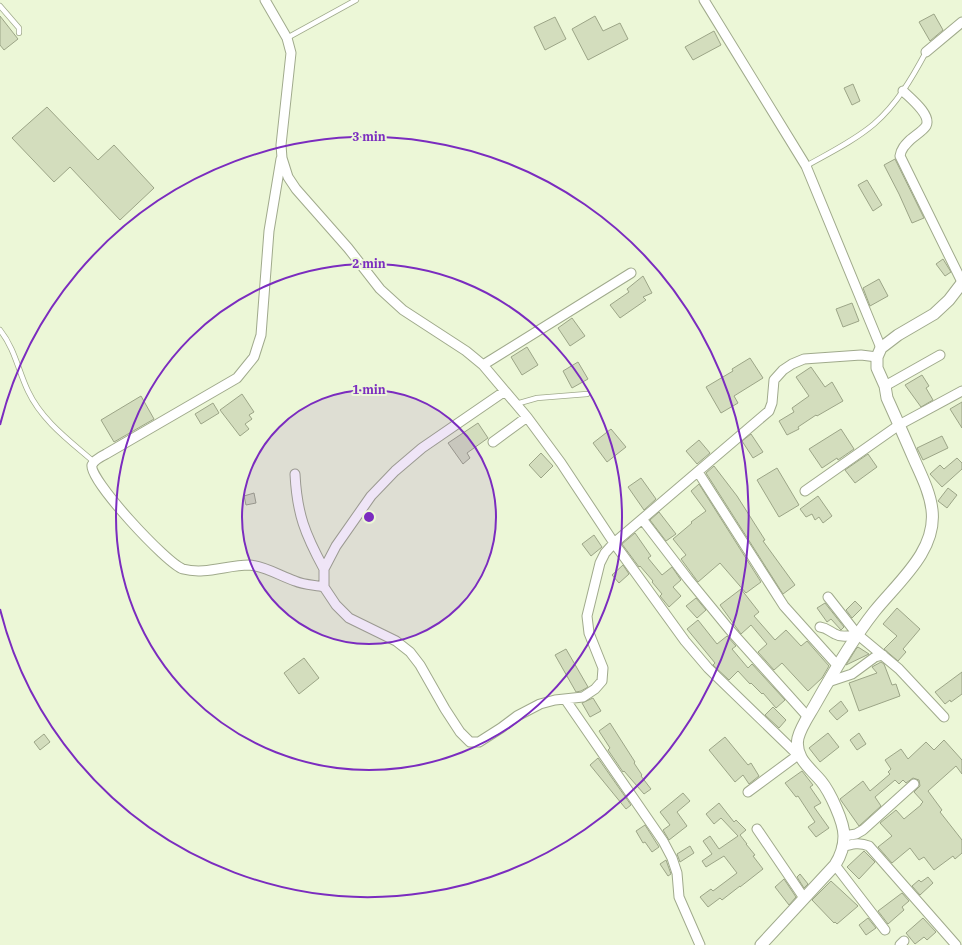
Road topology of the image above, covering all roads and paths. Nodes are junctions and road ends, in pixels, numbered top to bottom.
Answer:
1 (265, 0) edge
2 (356, 0) edge
3 (704, 0) edge
4 (0, 6) edge
5 (962, 22) edge
6 (19, 33) dead end
7 (287, 38) junction
8 (926, 52) joint
9 (903, 91) junction
10 (282, 158) junction
11 (806, 166) junction
12 (631, 273) dead end
13 (962, 283) edge
14 (0, 330) edge
15 (879, 352) junction
16 (940, 355) dead end
17 (483, 365) junction
18 (885, 386) junction
19 (505, 391) junction
20 (962, 391) edge
21 (587, 394) dead end
22 (516, 404) junction
23 (527, 418) junction
24 (898, 425) junction
25 (494, 442) dead end
26 (94, 462) junction
27 (698, 472) junction
28 (295, 474) dead end
29 (805, 491) dead end
30 (642, 519) junction
31 (614, 543) junction
32 (324, 569) junction
33 (324, 587) junction
34 (828, 597) dead end
35 (820, 628) dead end
36 (857, 634) junction
37 (883, 656) junction
38 (837, 665) junction
39 (828, 682) junction
40 (565, 699) junction
41 (808, 717) junction
42 (944, 717) dead end
43 (799, 756) junction
44 (914, 784) dead end
45 (748, 792) dead end
46 (757, 829) dead end
47 (843, 842) junction
48 (835, 865) junction
49 (804, 898) junction
50 (885, 930) dead end
51 (700, 945) edge
52 (761, 945) edge
53 (956, 945) edge

1 - 7 street
2 - 7 lane
3 - 11 street
4 - 6 lane
5 - 8 street
7 - 10 street
8 - 9 lane
9 - 11 lane
9 - 13 street
10 - 17 street
10 - 26 street
11 - 15 street
12 - 17 street
13 - 15 street
14 - 26 lane
15 - 18 street
15 - 27 street
16 - 18 street
17 - 19 street
18 - 24 street
19 - 22 street
19 - 32 street
20 - 24 street
21 - 22 lane
22 - 23 street
23 - 25 street
23 - 31 street
24 - 29 street
24 - 36 street
26 - 33 street
27 - 30 street
27 - 38 street
28 - 32 street
30 - 31 street
30 - 41 street
31 - 40 street
31 - 43 street
32 - 33 street
33 - 40 street
34 - 36 street
35 - 36 street
36 - 37 street
36 - 38 street
37 - 39 street
37 - 42 street
38 - 39 street
39 - 41 street
40 - 51 street
41 - 43 street
43 - 45 street
43 - 47 street
44 - 47 street
46 - 49 street
47 - 48 street
47 - 53 street
48 - 49 street
48 - 50 street
49 - 52 street

